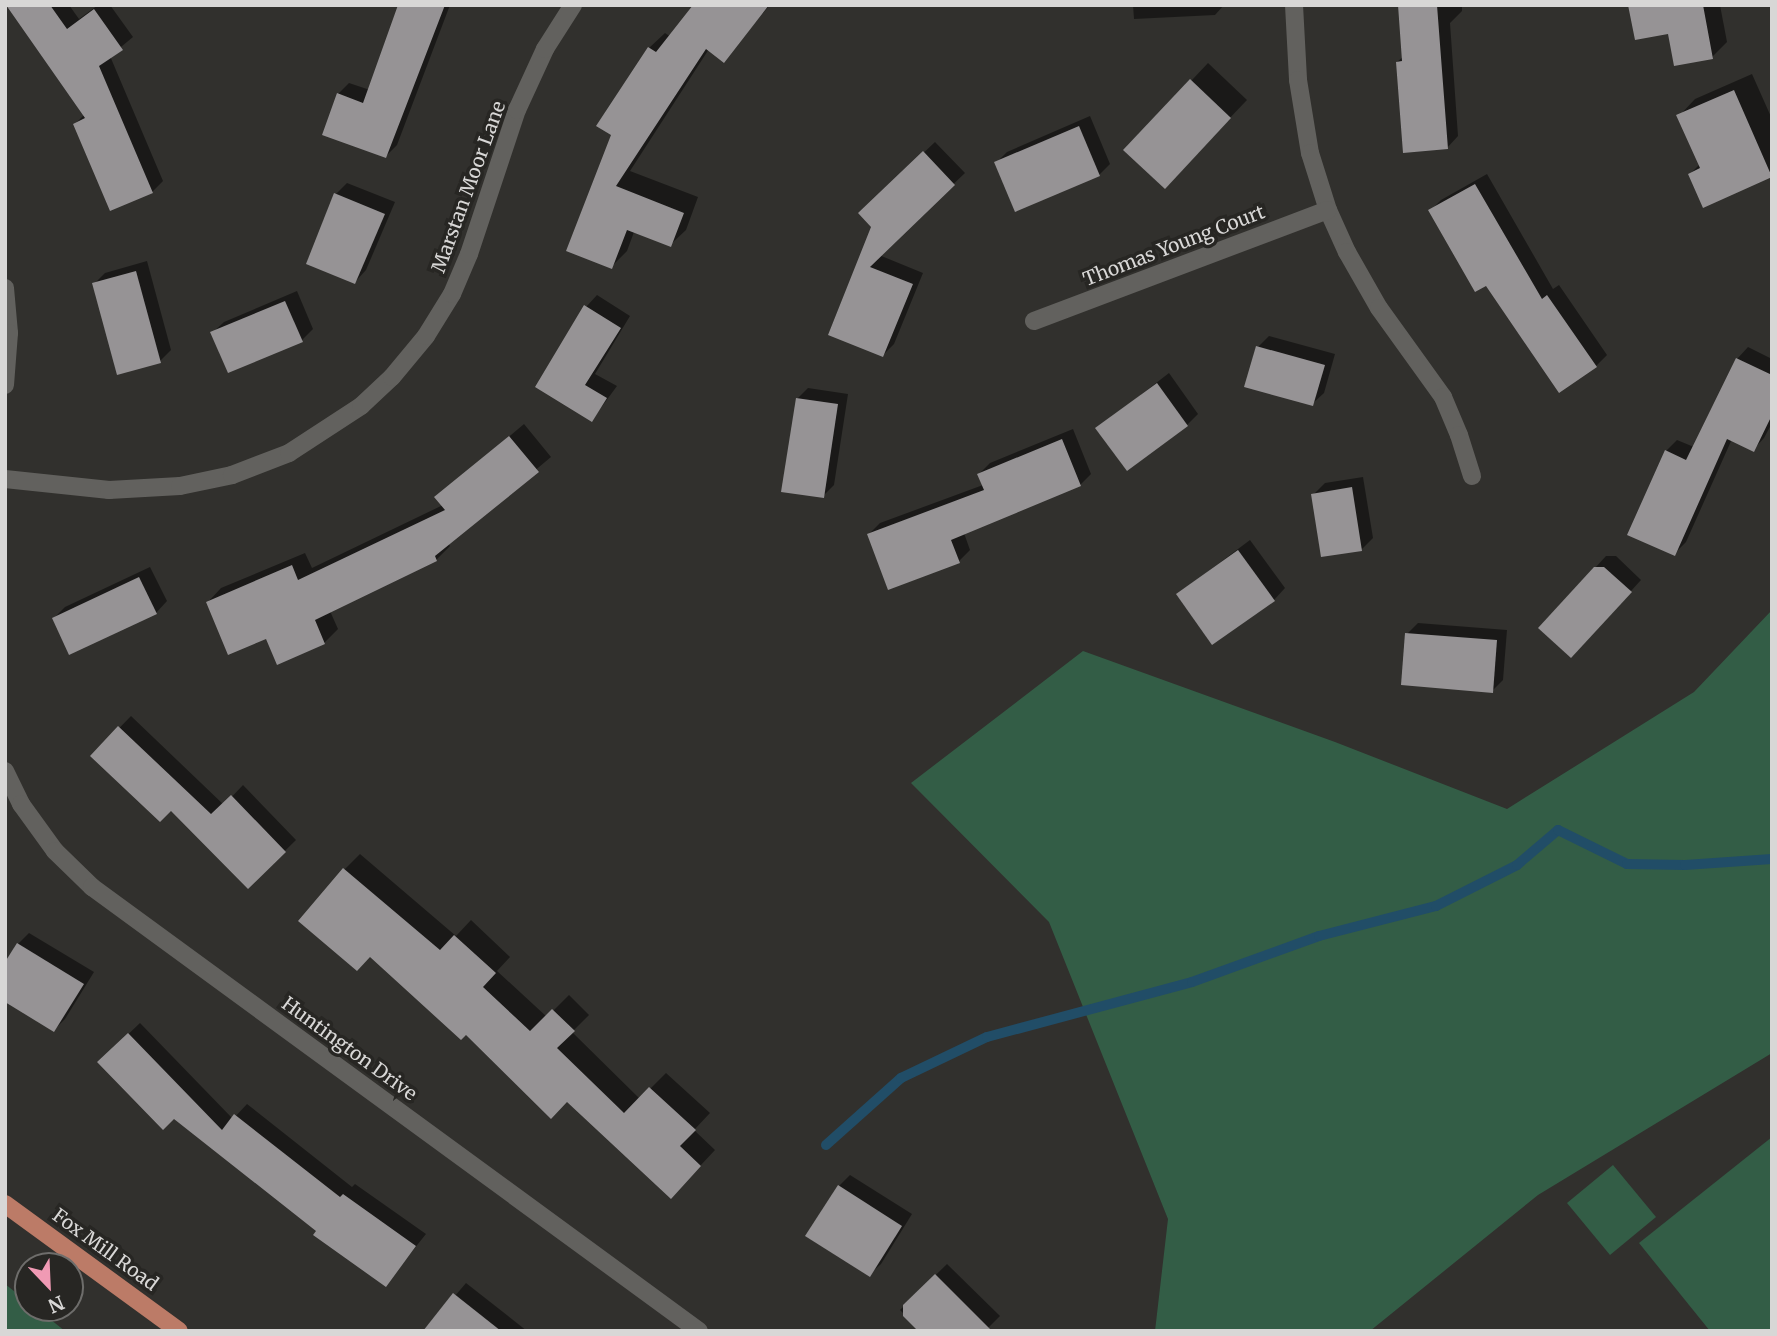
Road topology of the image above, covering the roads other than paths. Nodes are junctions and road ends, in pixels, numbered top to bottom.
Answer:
1 (573, 5) edge
2 (1294, 5) edge
3 (1328, 210) junction
4 (5, 289) edge
5 (1034, 321) dead end
6 (5, 385) edge
7 (1472, 476) dead end
8 (5, 479) edge
9 (5, 771) edge
10 (5, 1203) edge
11 (179, 1331) edge
12 (699, 1331) edge

1 - 8 street, Marstan Moor Lane
2 - 3 street
3 - 5 street, Thomas Young Court
3 - 7 street
4 - 6 street
9 - 12 street, Huntington Drive
10 - 11 main road, Fox Mill Road

